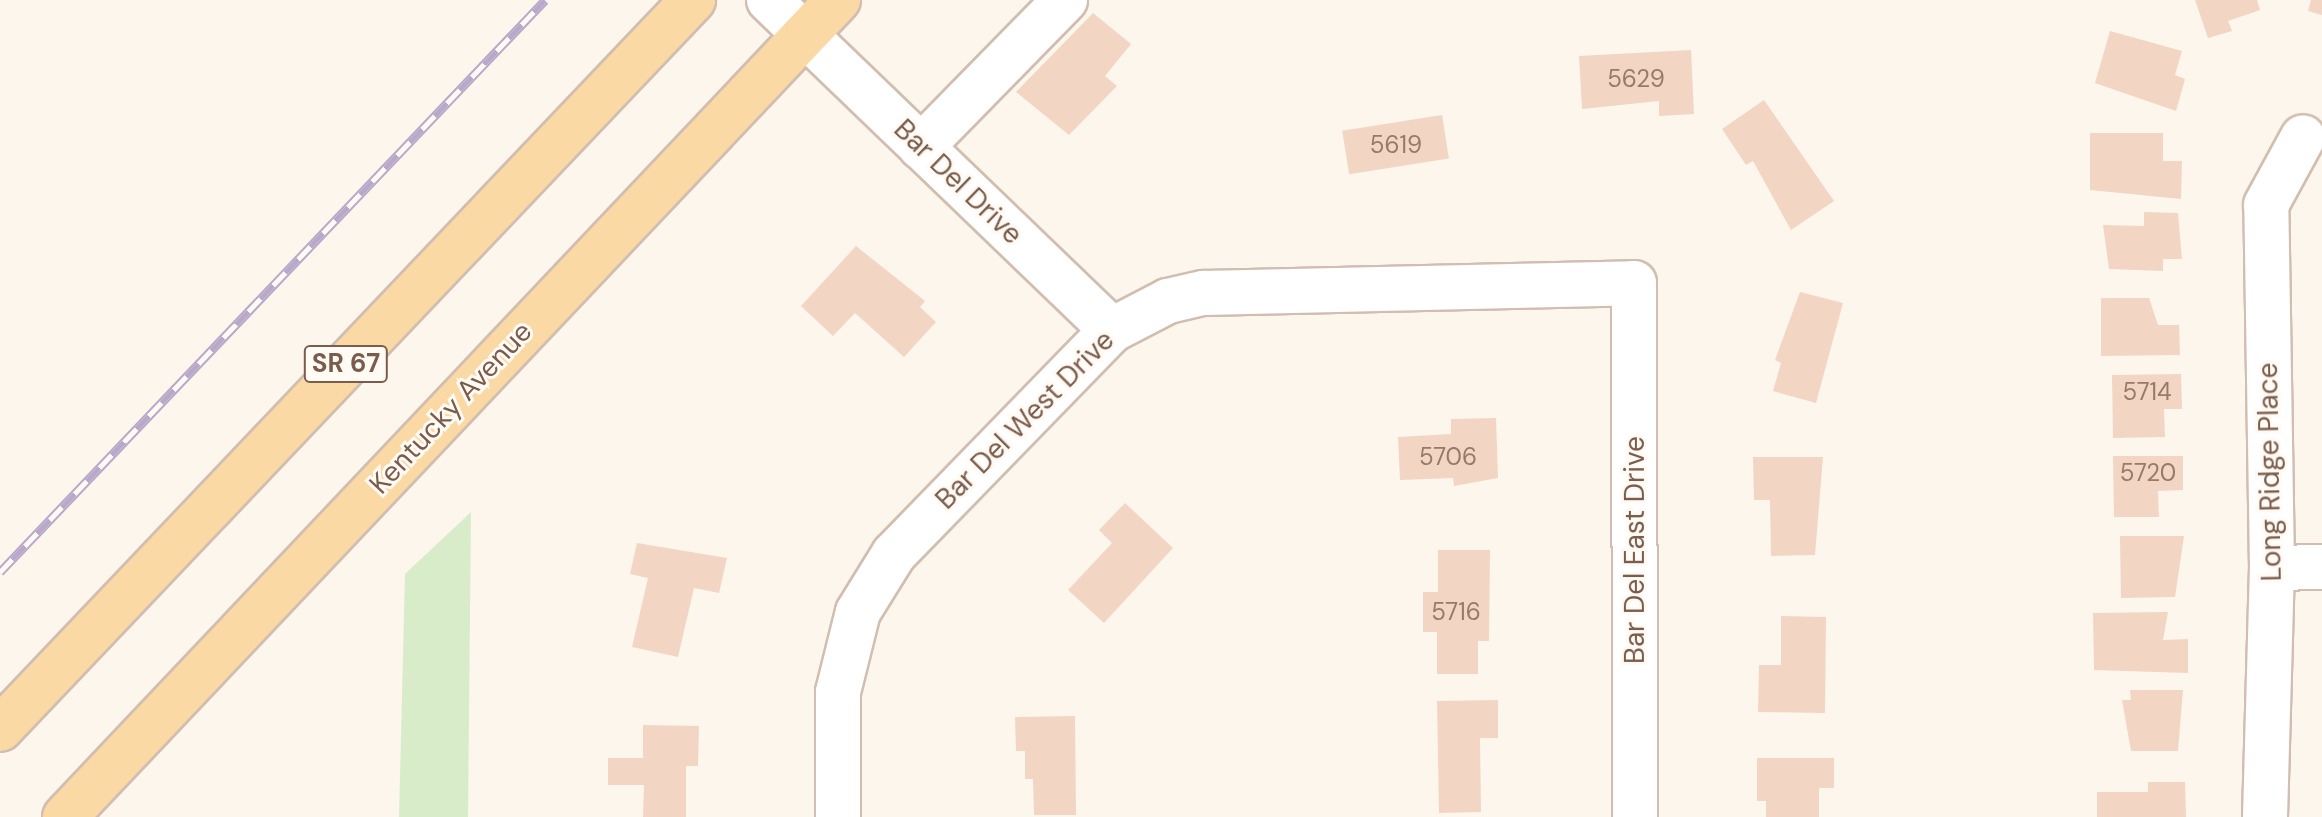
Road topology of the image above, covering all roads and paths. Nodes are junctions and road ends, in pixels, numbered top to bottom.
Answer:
1 (693, 0) edge
2 (769, 0) edge
3 (838, 0) edge
4 (1065, 0) edge
5 (805, 34) junction
6 (2303, 137) dead end
7 (921, 147) junction
8 (1634, 283) joint
9 (1112, 330) junction
10 (2322, 567) edge
11 (2272, 568) junction
12 (0, 729) edge
13 (65, 817) edge
14 (838, 817) edge
15 (1635, 817) edge
16 (2265, 817) edge

1 - 12 main road, SR 67
2 - 5 street
3 - 5 main road, Kentucky Avenue
4 - 7 street
5 - 7 street, Bar Del Drive
5 - 13 main road, Kentucky Avenue
6 - 11 street, Long Ridge Place
7 - 9 street, Bar Del Drive
8 - 9 street, Bar Del West Drive
8 - 15 street, Bar Del East Drive
9 - 14 street, Bar Del West Drive
10 - 11 street
11 - 16 street, Long Ridge Place

